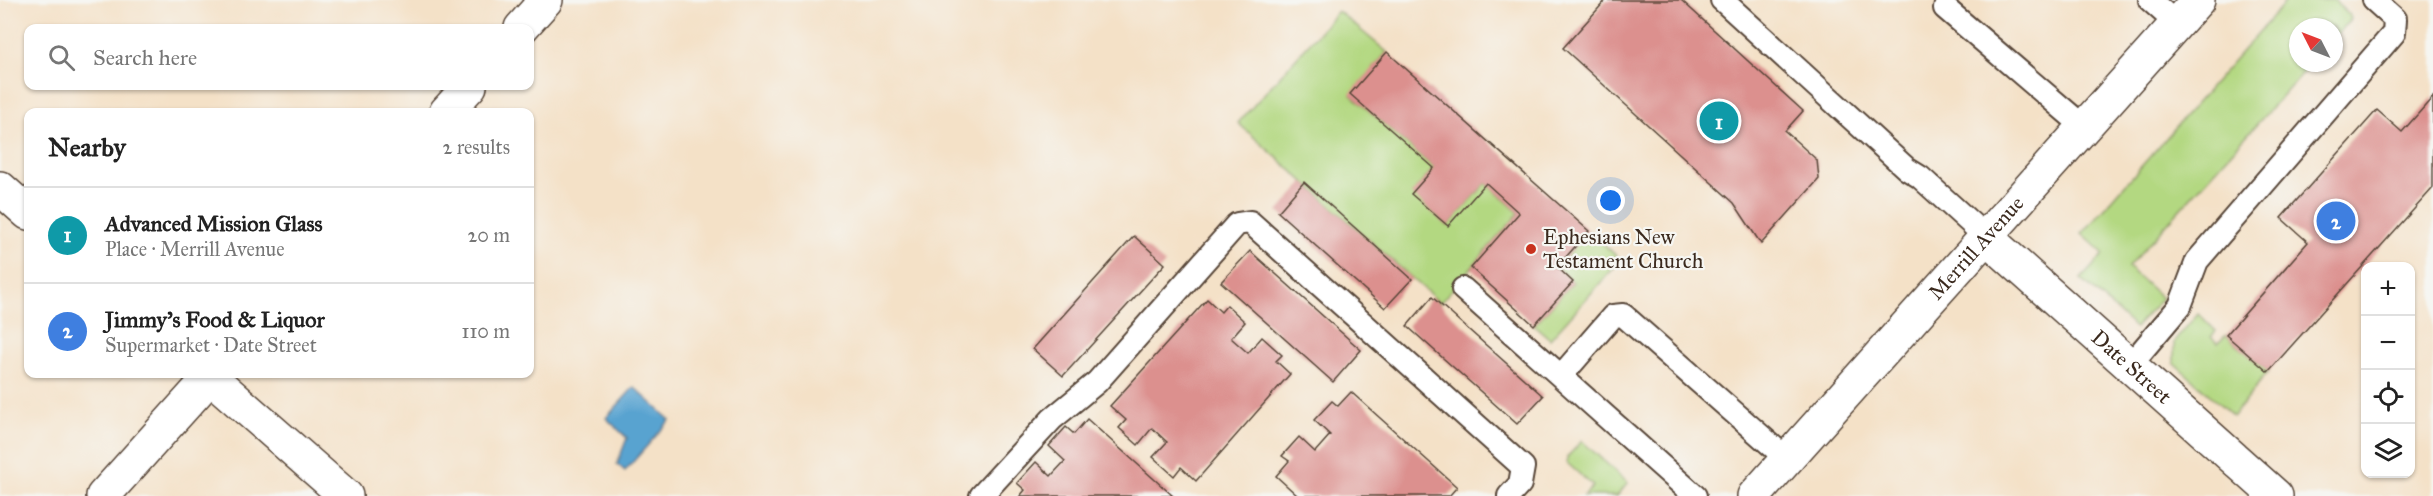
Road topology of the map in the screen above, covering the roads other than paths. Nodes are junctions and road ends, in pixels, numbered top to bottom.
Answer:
1 (546, 0) edge
2 (1722, 0) edge
3 (2150, 0) edge
4 (2198, 0) edge
5 (2374, 0) edge
6 (1946, 8) dead end
7 (525, 24) edge
8 (2177, 24) junction
9 (466, 90) edge
10 (450, 108) edge
11 (2084, 127) junction
12 (0, 188) edge
13 (24, 209) edge
14 (1986, 237) junction
15 (1463, 289) dead end
16 (2130, 365) junction
17 (1561, 376) junction
18 (206, 378) edge
19 (214, 378) edge
20 (1787, 459) junction
21 (103, 496) edge
22 (346, 496) edge
23 (981, 496) edge
24 (1509, 496) edge
25 (1695, 496) edge
26 (1754, 496) edge
27 (2276, 496) edge

1 - 7 street
2 - 14 lane
3 - 8 lane
4 - 8 street, Merrill Avenue
5 - 16 lane
6 - 11 lane
8 - 11 street, Merrill Avenue
9 - 10 street
11 - 14 street, Merrill Avenue
12 - 13 street
14 - 16 street, Date Street
14 - 20 street, Merrill Avenue
15 - 17 lane
16 - 27 street, Date Street
17 - 20 lane
17 - 25 lane
18 - 21 street
19 - 22 street
20 - 26 street, Merrill Avenue
23 - 24 lane

